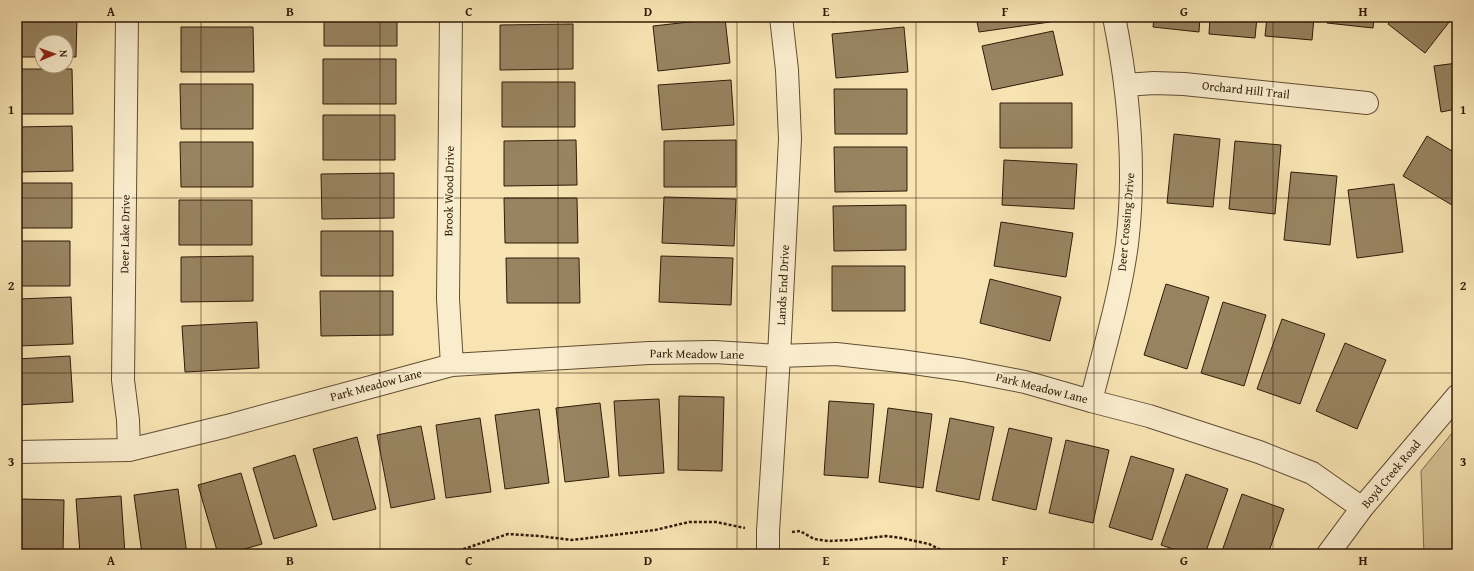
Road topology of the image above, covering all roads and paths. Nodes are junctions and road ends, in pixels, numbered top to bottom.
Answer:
1 (127, 17) edge
2 (451, 17) edge
3 (781, 17) edge
4 (1114, 17) edge
5 (1125, 85) junction
6 (1367, 103) dead end
7 (779, 356) junction
8 (452, 365) junction
9 (1457, 396) edge
10 (1091, 401) junction
11 (129, 450) junction
12 (17, 452) edge
13 (1362, 508) junction
14 (730, 524) dead end
15 (800, 531) dead end
16 (449, 554) edge
17 (768, 554) edge
18 (949, 554) edge
19 (1328, 554) edge

1 - 11 street, Deer Lake Drive
2 - 8 street, Brook Wood Drive
3 - 7 street, Lands End Drive
4 - 5 street, Deer Crossing Drive
5 - 6 street, Orchard Hill Trail
5 - 10 street, Deer Crossing Drive
7 - 8 street, Park Meadow Lane
7 - 10 street, Park Meadow Lane
7 - 17 street, Lands End Drive
8 - 11 street, Park Meadow Lane
9 - 13 street, Boyd Creek Road
10 - 13 street, Park Meadow Lane
11 - 12 street, Park Meadow Lane
13 - 19 street, Boyd Creek Road
14 - 16 path
15 - 18 path

